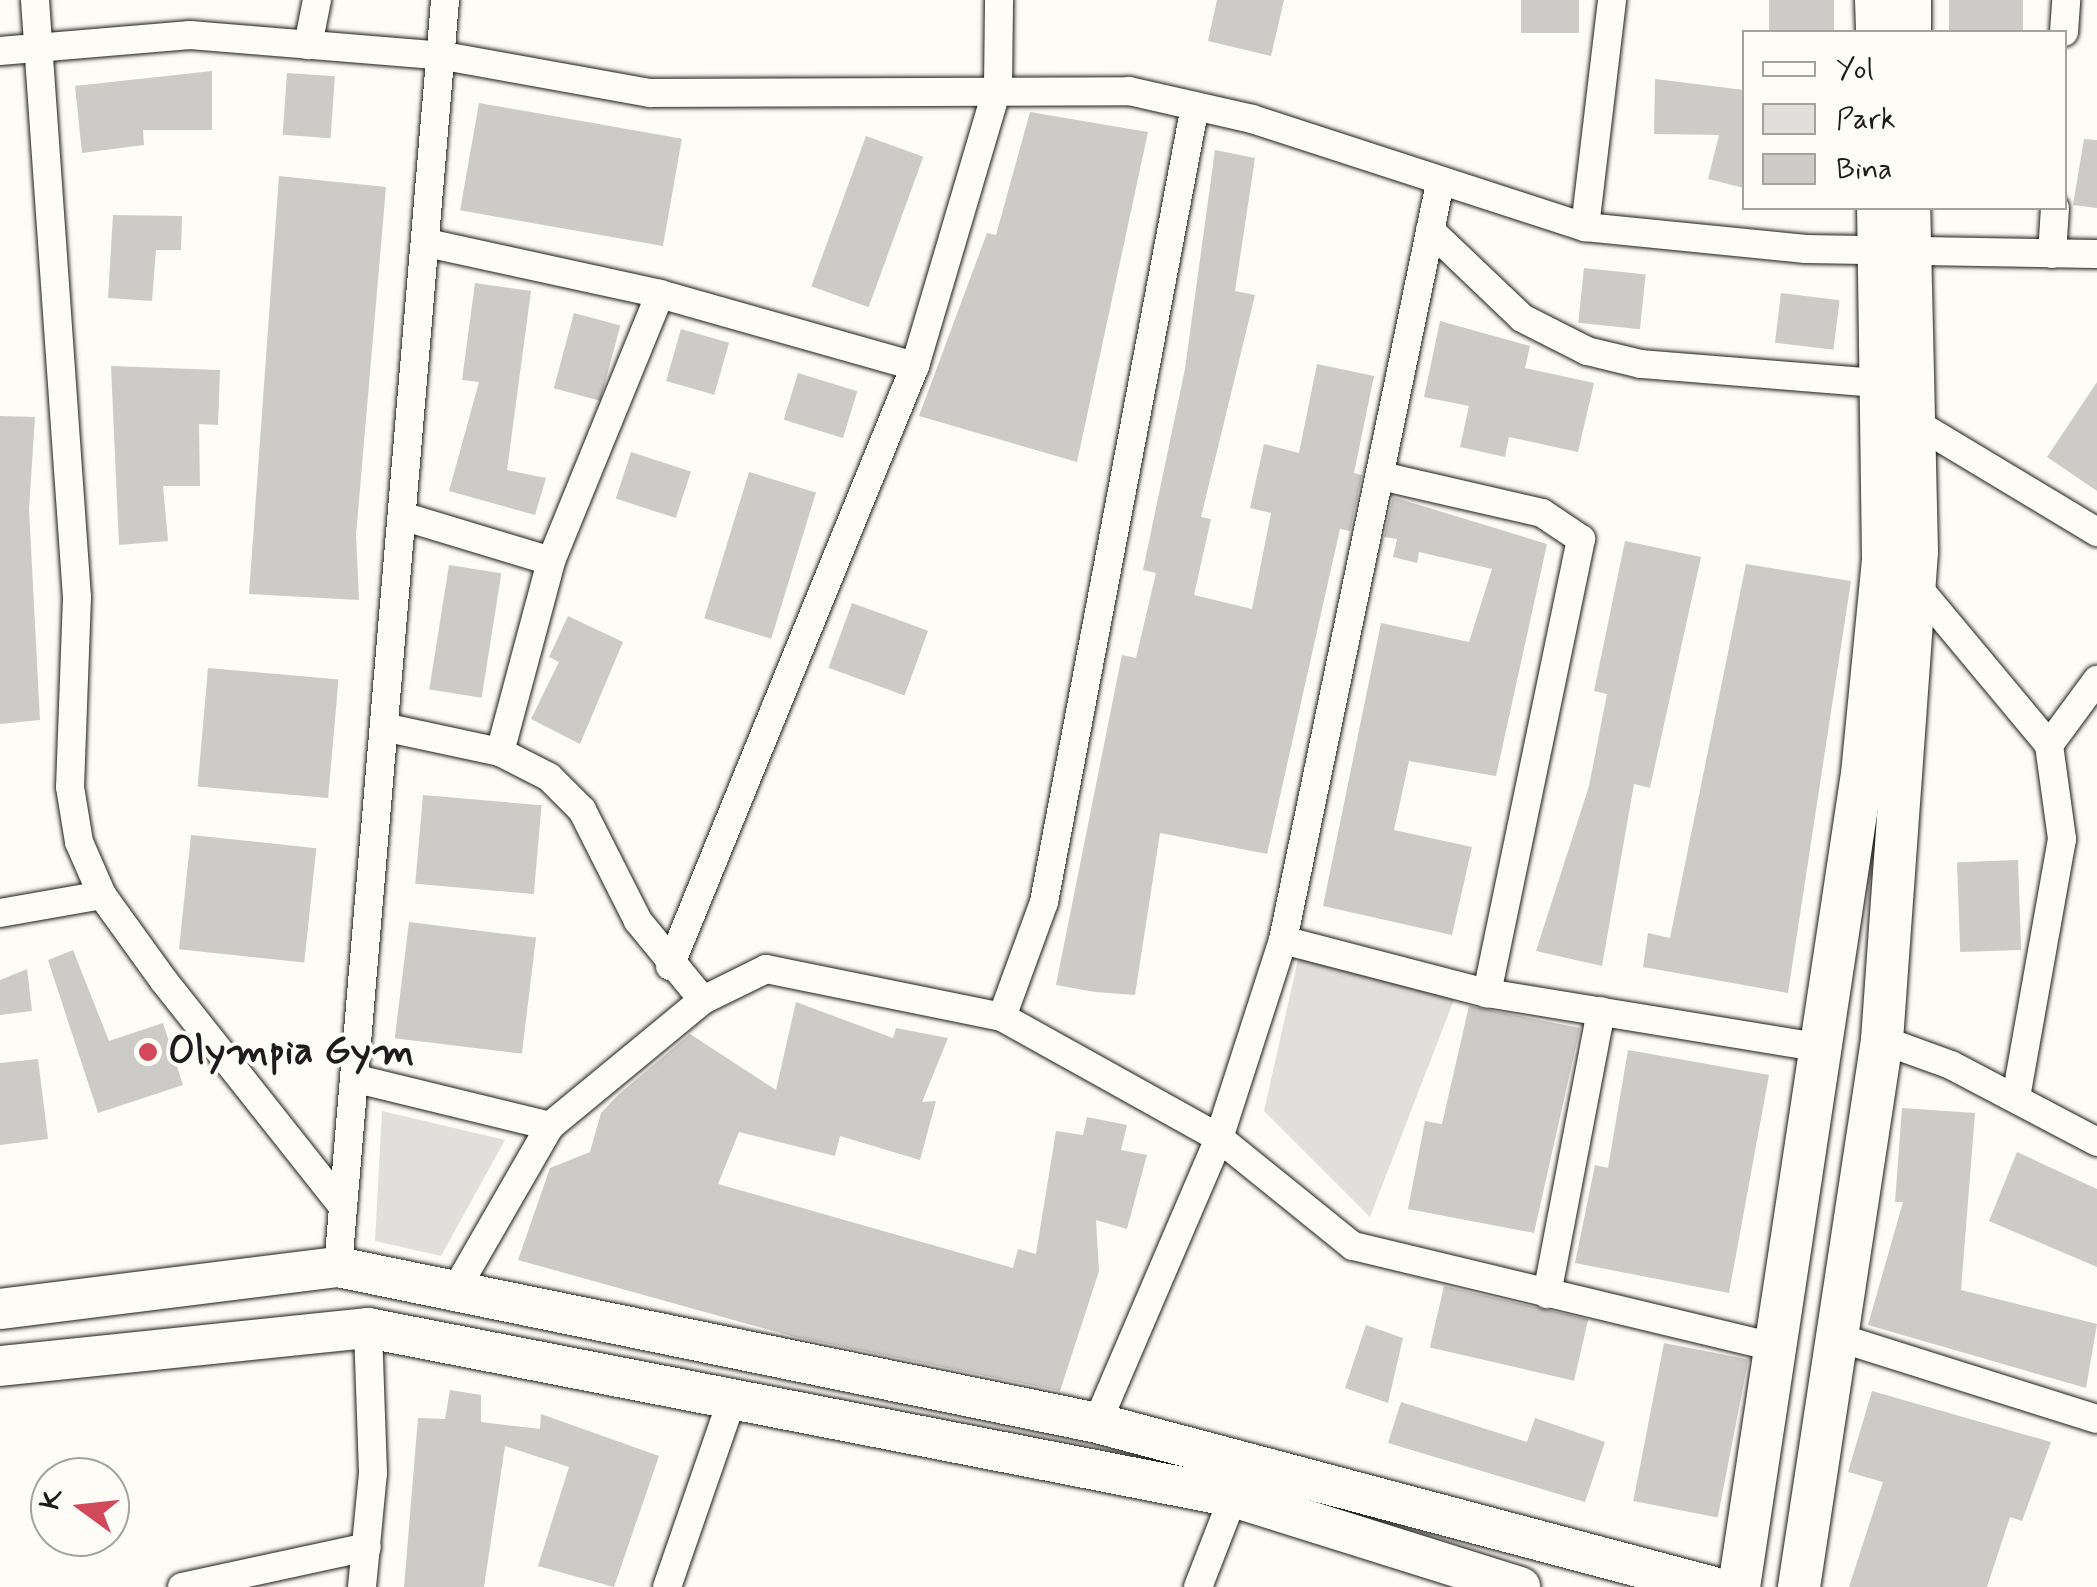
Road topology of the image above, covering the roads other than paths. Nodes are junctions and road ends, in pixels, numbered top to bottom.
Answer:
1 (35, 0) edge
2 (318, 0) edge
3 (444, 0) edge
4 (999, 0) edge
5 (1612, 0) edge
6 (1876, 0) edge
7 (1910, 0) edge
8 (2066, 0) edge
9 (1876, 30) edge
10 (1910, 30) edge
11 (2064, 30) edge
12 (308, 45) junction
13 (40, 46) junction
14 (0, 51) edge
15 (444, 56) junction
16 (998, 86) junction
17 (1195, 106) junction
18 (1440, 182) junction
19 (1908, 210) edge
20 (2054, 210) edge
21 (1585, 227) junction
22 (1430, 230) junction
23 (1888, 235) edge
24 (427, 242) junction
25 (2052, 254) junction
26 (2097, 254) edge
27 (660, 294) junction
28 (915, 366) junction
29 (1878, 383) junction
30 (1914, 422) junction
31 (1381, 476) junction
32 (405, 517) junction
33 (2097, 532) edge
34 (551, 561) junction
35 (1915, 584) junction
36 (2097, 680) edge
37 (388, 728) junction
38 (2049, 745) junction
39 (500, 752) junction
40 (102, 894) junction
41 (0, 913) edge
42 (1284, 940) junction
43 (670, 966) junction
44 (1487, 993) junction
45 (703, 1000) junction
46 (1602, 1012) junction
47 (1002, 1017) junction
48 (1882, 1040) junction
49 (1816, 1046) junction
50 (357, 1079) junction
51 (2016, 1098) junction
52 (550, 1126) junction
53 (1219, 1138) junction
54 (2097, 1142) edge
55 (342, 1207) junction
56 (338, 1267) junction
57 (454, 1290) junction
58 (1547, 1294) junction
59 (2, 1309) edge
60 (368, 1328) junction
61 (1840, 1338) junction
62 (1772, 1346) junction
63 (3, 1368) edge
64 (731, 1402) junction
65 (2097, 1419) edge
66 (1097, 1423) junction
67 (1233, 1497) junction
68 (367, 1547) junction
69 (182, 1587) edge
70 (362, 1587) edge
71 (667, 1587) edge
72 (1198, 1587) edge
73 (1520, 1587) edge
74 (1714, 1587) edge
75 (1739, 1587) edge
76 (1799, 1587) edge

1 - 13 street
2 - 12 street
3 - 15 street
4 - 16 street
5 - 21 street
6 - 9 main road
7 - 10 main road
8 - 11 street
12 - 13 street
12 - 15 street
13 - 14 street
13 - 40 street
15 - 16 street
15 - 24 street
16 - 17 street
16 - 28 street
17 - 18 street
17 - 47 street
18 - 21 street
18 - 22 street
19 - 23 main road
20 - 25 street
21 - 23 street
22 - 29 street
22 - 31 street
23 - 25 street
23 - 29 main road
23 - 30 main road
24 - 27 street
24 - 32 street
25 - 26 street
27 - 28 street
27 - 34 street
28 - 43 street
29 - 49 main road
30 - 33 street
30 - 35 main road
31 - 42 street
31 - 44 street
32 - 34 street
32 - 37 street
34 - 39 street
35 - 38 street
35 - 48 main road
36 - 38 street
37 - 39 street
37 - 50 street
38 - 51 street
39 - 43 street
40 - 41 street
40 - 55 street
42 - 44 street
42 - 53 street
43 - 45 street
44 - 46 street
45 - 47 street
45 - 52 street
46 - 49 street
46 - 58 street
47 - 53 street
48 - 51 street
48 - 61 main road
49 - 62 main road
50 - 52 street
50 - 55 street
51 - 54 street
52 - 57 street
53 - 58 street
53 - 66 street
55 - 56 street
56 - 57 main road
56 - 59 main road
57 - 66 main road
58 - 62 street
60 - 63 main road
60 - 64 main road
60 - 68 street
61 - 65 street
61 - 76 main road
62 - 75 main road
64 - 67 main road
64 - 71 street
66 - 74 main road
67 - 72 street
67 - 73 main road
68 - 69 street
68 - 70 street

